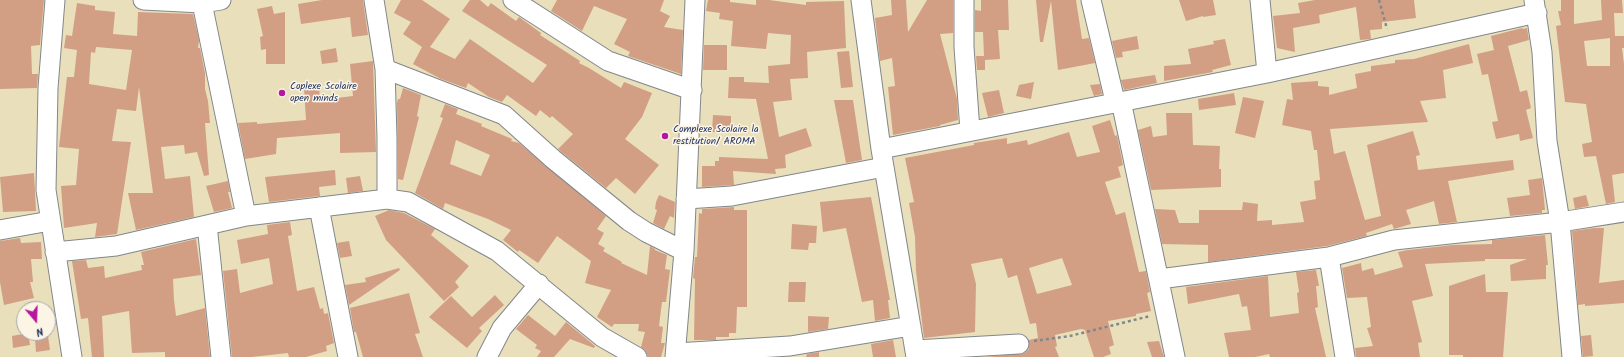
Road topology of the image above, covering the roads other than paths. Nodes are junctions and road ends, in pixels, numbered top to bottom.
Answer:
1 (55, 0) edge
2 (143, 0) edge
3 (374, 0) edge
4 (513, 0) edge
5 (695, 0) edge
6 (861, 0) edge
7 (964, 0) edge
8 (1091, 0) edge
9 (1260, 0) edge
10 (182, 1) edge
11 (211, 2) edge
12 (1535, 7) edge
13 (385, 69) junction
14 (1266, 73) junction
15 (692, 90) junction
16 (1118, 101) junction
17 (970, 131) junction
18 (883, 158) junction
19 (387, 199) junction
20 (686, 199) junction
21 (319, 206) junction
22 (1624, 212) edge
23 (246, 216) junction
24 (50, 221) junction
25 (1560, 222) junction
26 (207, 225) junction
27 (0, 230) edge
28 (684, 251) junction
29 (55, 252) junction
30 (1329, 257) junction
31 (1159, 279) junction
32 (539, 284) junction
33 (911, 326) junction
34 (1019, 344) road end
35 (915, 354) edge
36 (675, 355) edge
37 (72, 357) edge
38 (221, 357) edge
39 (348, 357) edge
40 (487, 357) edge
41 (637, 357) edge
42 (1175, 357) edge
43 (1345, 357) edge
44 (1572, 357) edge

1 - 24 street
2 - 10 street
3 - 13 street
4 - 15 street
5 - 15 street
6 - 18 street
7 - 17 street
8 - 16 street
9 - 14 street
10 - 11 street
11 - 23 street
12 - 14 street
12 - 25 street
13 - 19 street
13 - 28 street
14 - 16 street
15 - 20 street
16 - 17 street
16 - 31 street
17 - 18 street
18 - 20 street
18 - 33 street
19 - 21 street
19 - 32 street
20 - 28 street
21 - 23 street
21 - 39 street
22 - 25 street
23 - 26 street
24 - 27 street
24 - 29 street
25 - 30 street
25 - 44 street
26 - 29 street
26 - 38 street
28 - 36 street
29 - 37 street
30 - 31 street
30 - 43 street
31 - 42 street
32 - 40 street
32 - 41 street
33 - 35 street
33 - 36 street
34 - 35 street

